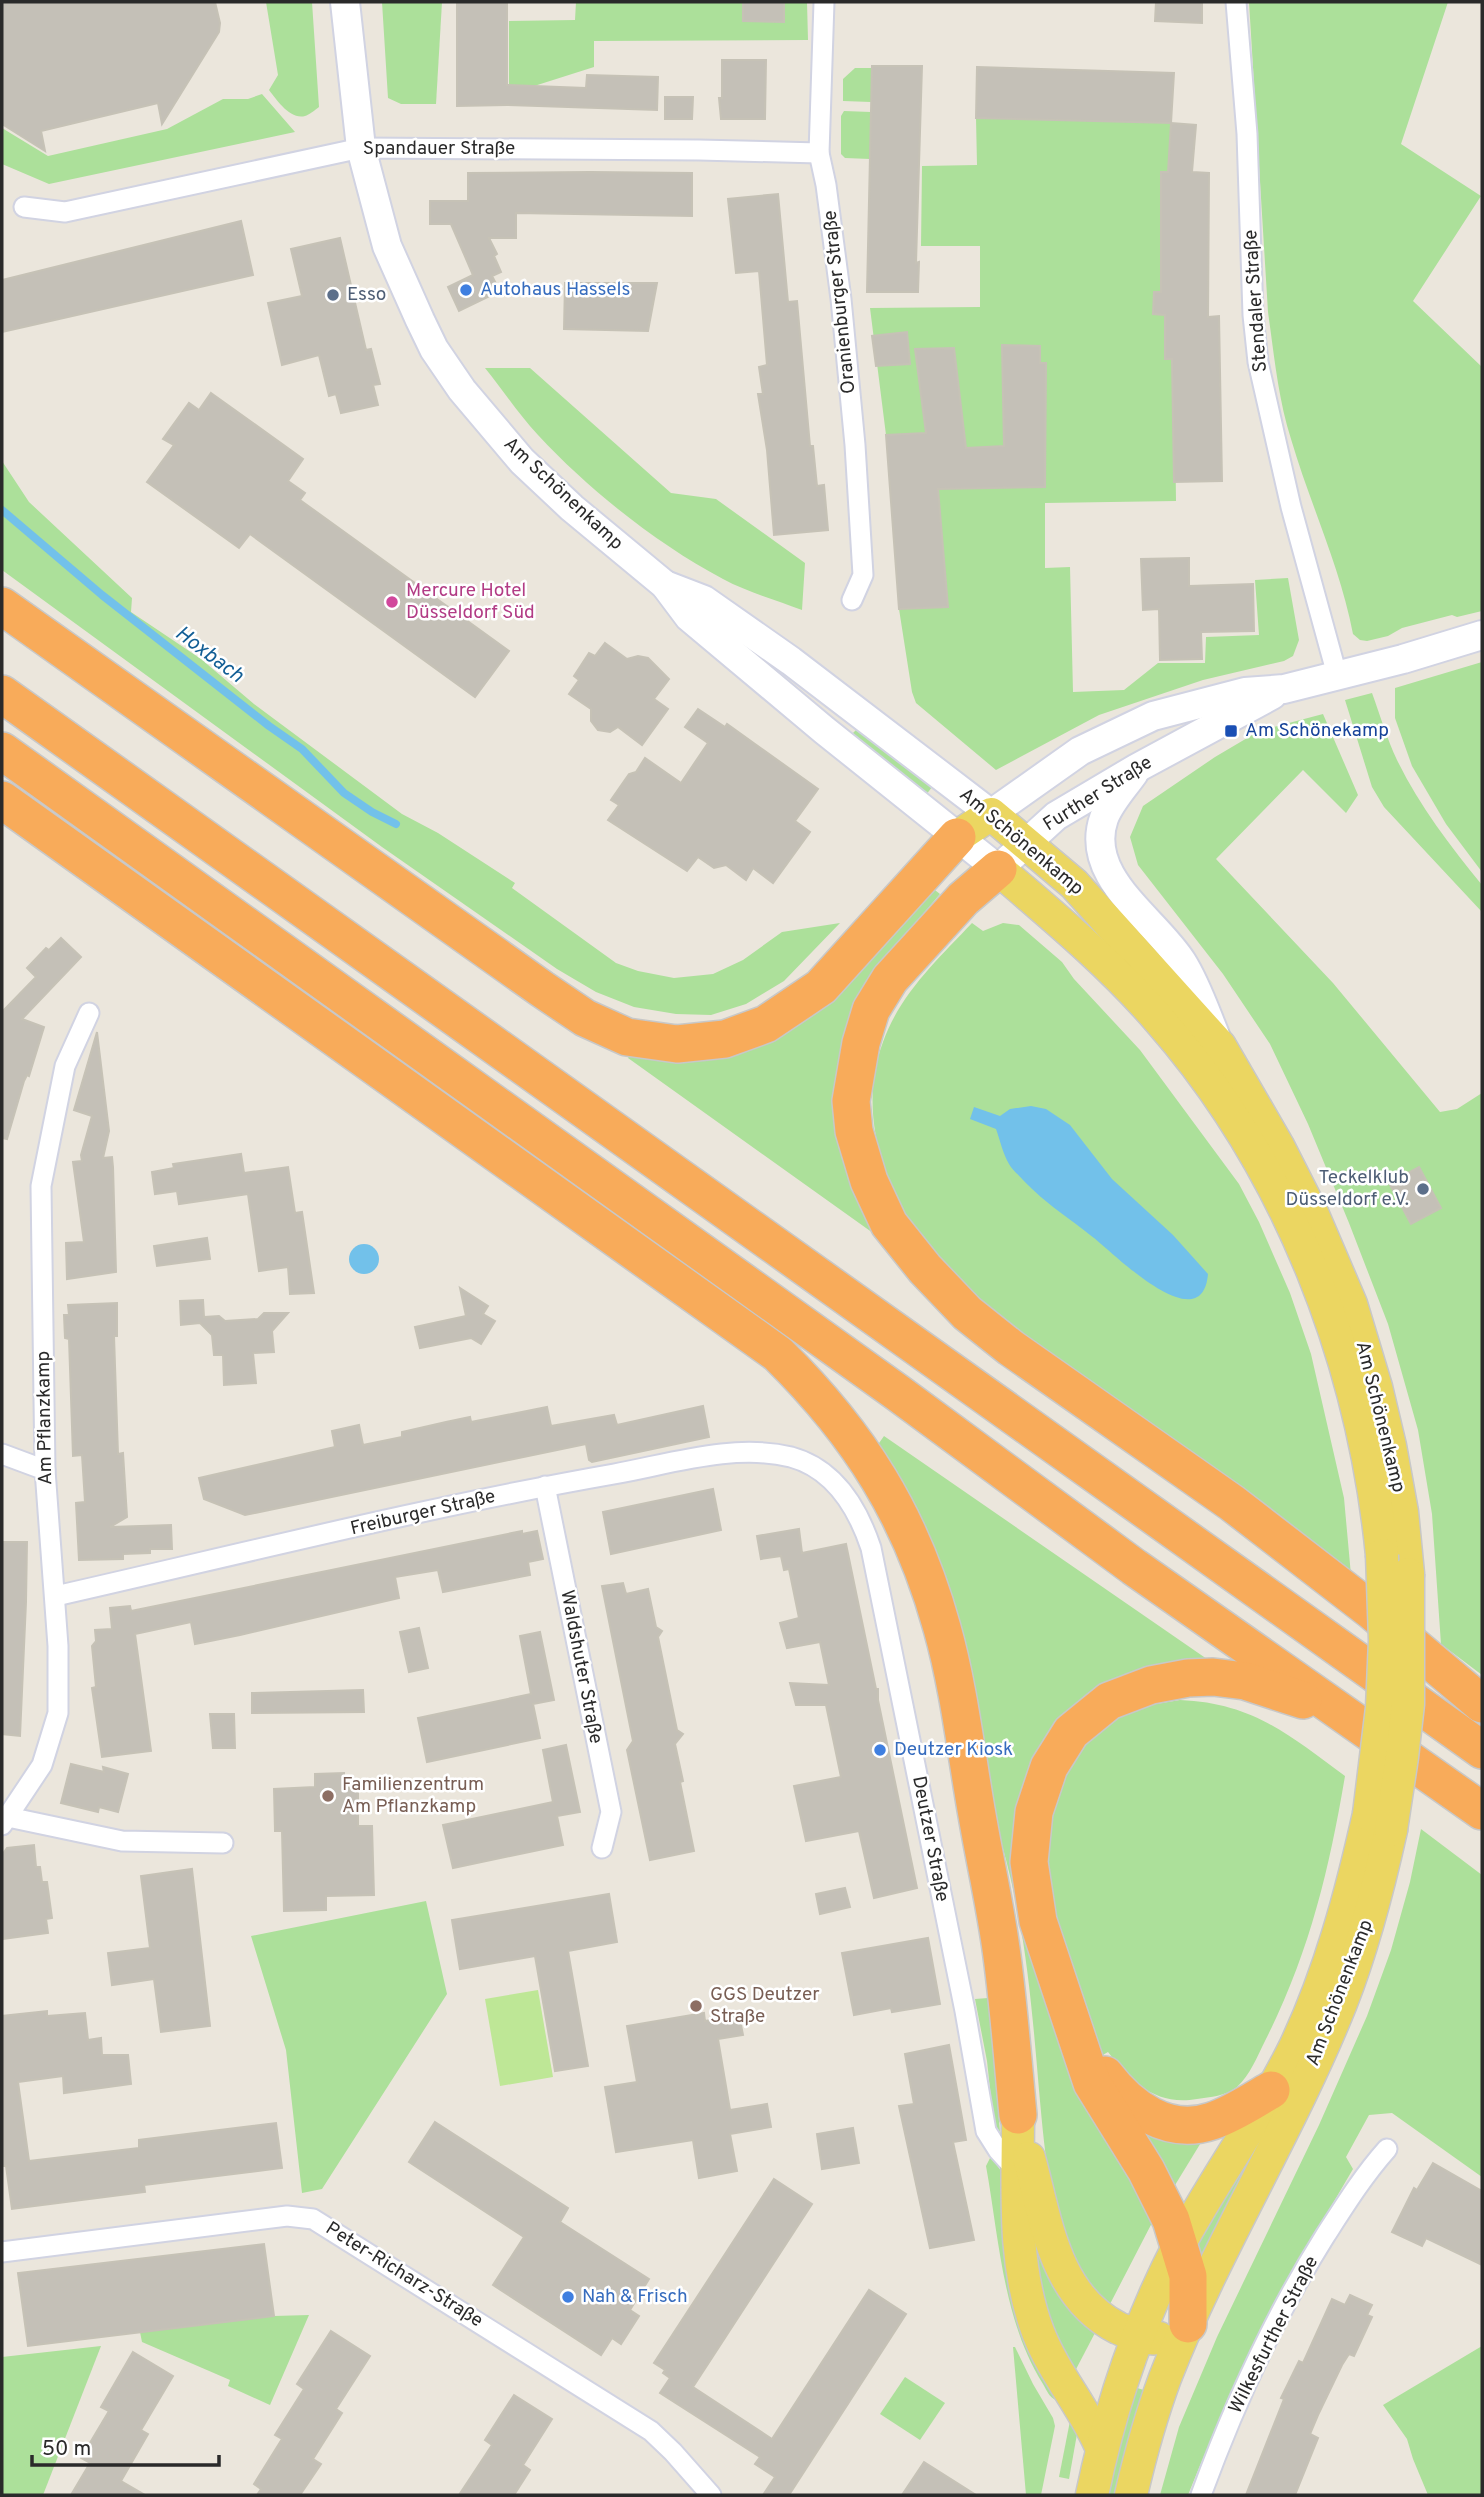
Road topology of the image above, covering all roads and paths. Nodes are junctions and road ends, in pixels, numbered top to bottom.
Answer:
1 (345, 2) edge
2 (824, 2) edge
3 (1236, 2) edge
4 (361, 148) junction
5 (820, 153) junction
6 (24, 207) dead end
7 (665, 585) junction
8 (852, 600) dead end
9 (6, 608) edge
10 (1482, 635) edge
11 (1337, 675) junction
12 (1284, 689) junction
13 (2, 694) edge
14 (2, 751) edge
15 (1137, 768) junction
16 (2, 800) edge
17 (1006, 827) junction
18 (957, 837) junction
19 (998, 869) junction
20 (89, 1013) dead end
21 (1220, 1046) junction
22 (778, 1354) junction
23 (898, 1393) junction
24 (2, 1454) edge
25 (793, 1458) joint
26 (45, 1470) junction
27 (545, 1486) junction
28 (56, 1596) junction
29 (1482, 1704) edge
30 (1343, 1715) junction
31 (1482, 1749) edge
32 (1482, 1811) edge
33 (5, 1821) edge
34 (1380, 1822) junction
35 (223, 1843) dead end
36 (603, 1848) dead end
37 (1073, 2027) junction
38 (1271, 2090) junction
39 (1002, 2123) junction
40 (1387, 2149) dead end
41 (1028, 2182) junction
42 (1179, 2245) junction
43 (2, 2252) edge
44 (1188, 2324) junction
45 (1138, 2337) junction
46 (1102, 2449) junction
47 (711, 2495) edge
48 (1092, 2495) edge
49 (1131, 2495) edge
50 (1201, 2495) edge

1 - 4 main road, Am Schönenkamp
2 - 5 street, Oranienburger Straße
3 - 11 street, Stendaler Straße
4 - 5 street, Spandauer Straße
4 - 6 street, Spandauer Straße
4 - 7 main road, Am Schönenkamp
5 - 8 street, Oranienburger Straße
7 - 17 main road, Am Schönenkamp
7 - 18 main road, Am Schönenkamp
9 - 18 highway
10 - 11 main road, Further Straße
11 - 12 main road, Further Straße
12 - 15 main road, Further Straße
12 - 17 main road, Further Straße
13 - 31 highway
14 - 23 highway
15 - 17 main road, Further Straße
15 - 21 main road
16 - 22 highway
17 - 18 main road, Further Straße
17 - 19 main road, Further Straße
17 - 21 main road, Am Schönenkamp
18 - 19 main road, Am Schönenkamp
19 - 29 highway
19 - 34 main road, Am Schönenkamp, bridge
20 - 26 street, Am Pflanzkamp
21 - 34 main road, Am Schönenkamp, bridge
22 - 23 highway
22 - 39 highway
23 - 30 highway
24 - 26 street
25 - 27 street, Freiburger Straße
25 - 39 street, Deutzer Straße
26 - 28 street, Am Pflanzkamp
27 - 28 street, Freiburger Straße
27 - 36 street, Waldshuter Straße
28 - 33 street, Am Pflanzkamp
30 - 32 highway
30 - 37 highway
33 - 35 street, Am Pflanzkamp
34 - 38 main road, Am Schönenkamp
34 - 44 main road, Am Schönenkamp
37 - 38 highway
37 - 42 highway
38 - 42 main road, Am Schönenkamp
39 - 41 main road
40 - 50 street, Wilkesfurther Straße
41 - 45 main road
41 - 46 main road
42 - 44 highway
42 - 45 main road, Am Schönenkamp
43 - 47 street, Peter-Richarz-Straße
44 - 45 main road
44 - 49 main road, Am Schönenkamp
45 - 46 main road, Am Schönenkamp
46 - 48 main road

